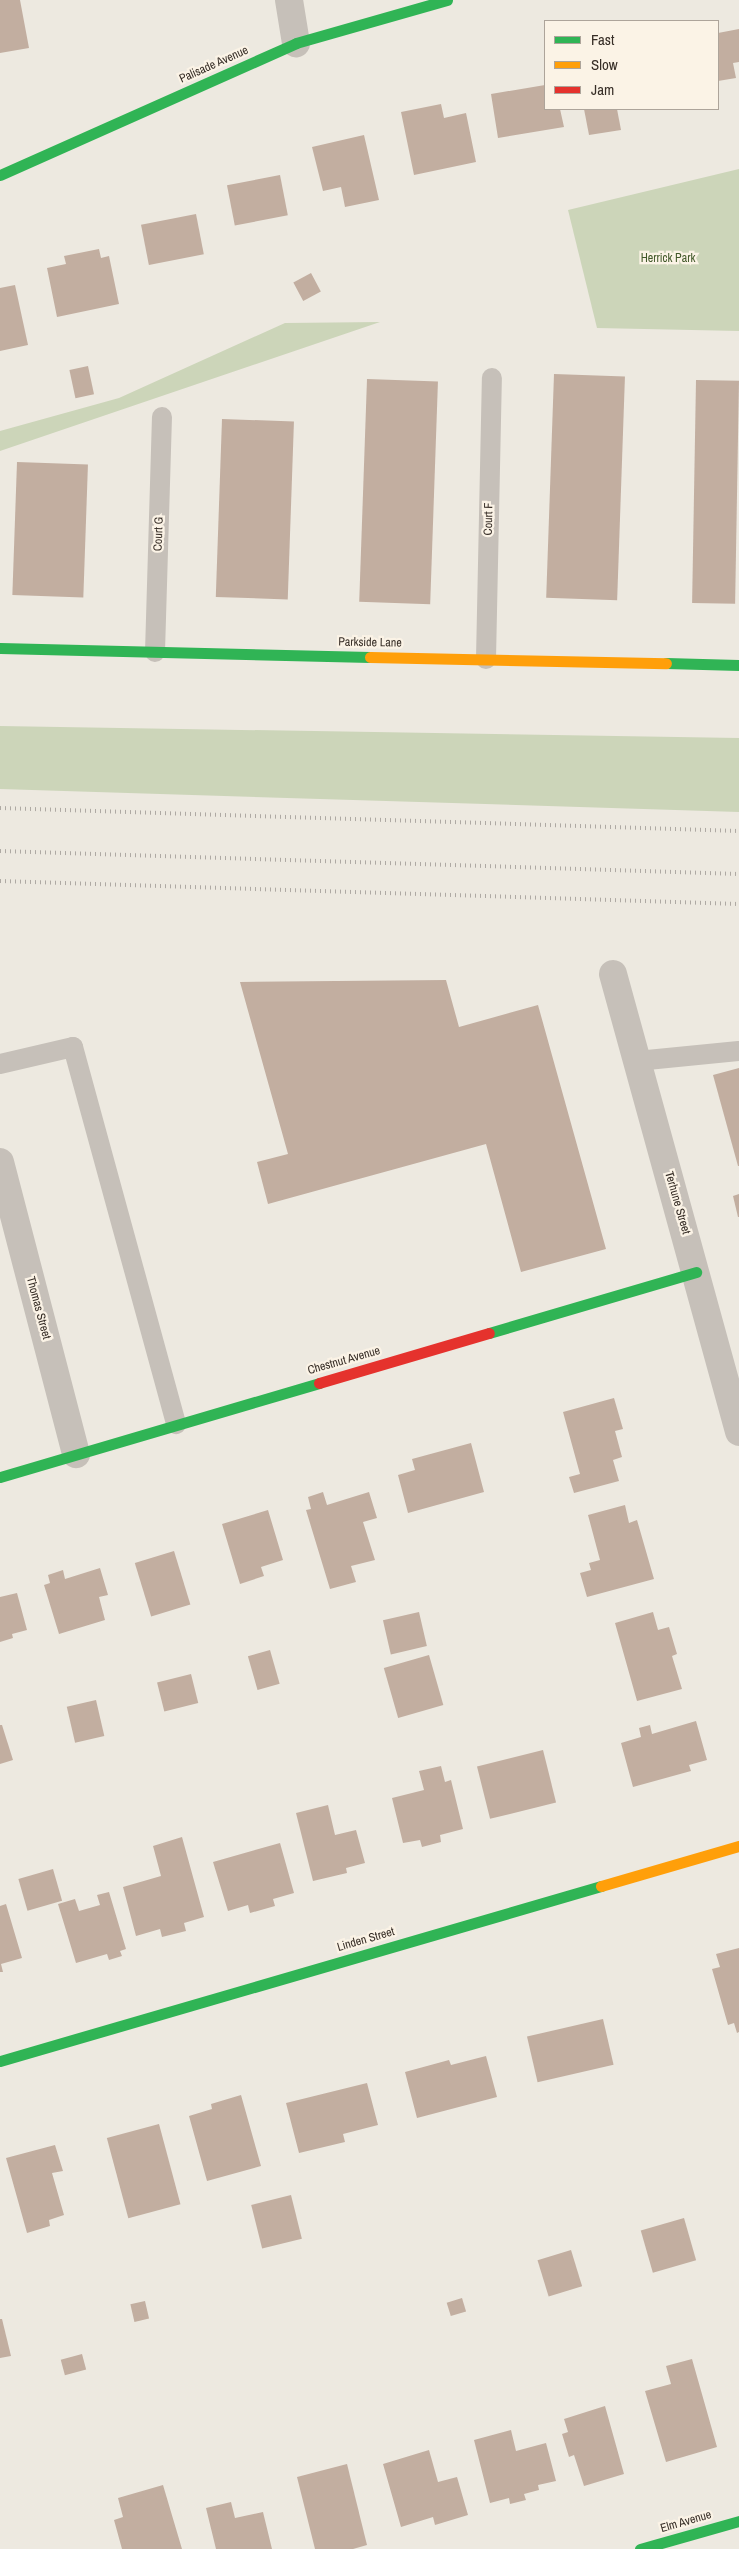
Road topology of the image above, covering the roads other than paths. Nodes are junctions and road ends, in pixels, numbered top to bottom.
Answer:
1 (289, 0) edge
2 (447, 0) edge
3 (296, 43) junction
4 (0, 175) edge
5 (492, 378) dead end
6 (162, 417) dead end
7 (0, 648) edge
8 (155, 652) junction
9 (486, 659) junction
10 (739, 666) edge
11 (613, 974) dead end
12 (739, 1051) edge
13 (637, 1061) junction
14 (0, 1064) edge
15 (0, 1162) edge
16 (696, 1272) junction
17 (176, 1424) junction
18 (739, 1432) edge
19 (76, 1454) junction
20 (0, 1476) edge
21 (739, 1846) edge
22 (0, 2061) edge
23 (739, 2521) edge
24 (640, 2549) edge

1 - 3 street
2 - 3 street, Palisade Avenue
3 - 4 street, Palisade Avenue
5 - 9 lane, Court F
6 - 8 lane, Court G
7 - 8 street, Parkside Lane
8 - 9 street, Parkside Lane
9 - 10 street, Parkside Lane
11 - 13 street, Terhune Street
12 - 13 lane
13 - 16 street, Terhune Street
14 - 17 lane
15 - 19 street, Thomas Street
16 - 17 street, Chestnut Avenue
16 - 18 street, Terhune Street
17 - 19 street, Chestnut Avenue
19 - 20 street, Chestnut Avenue
21 - 22 street, Linden Street
23 - 24 street, Elm Avenue

